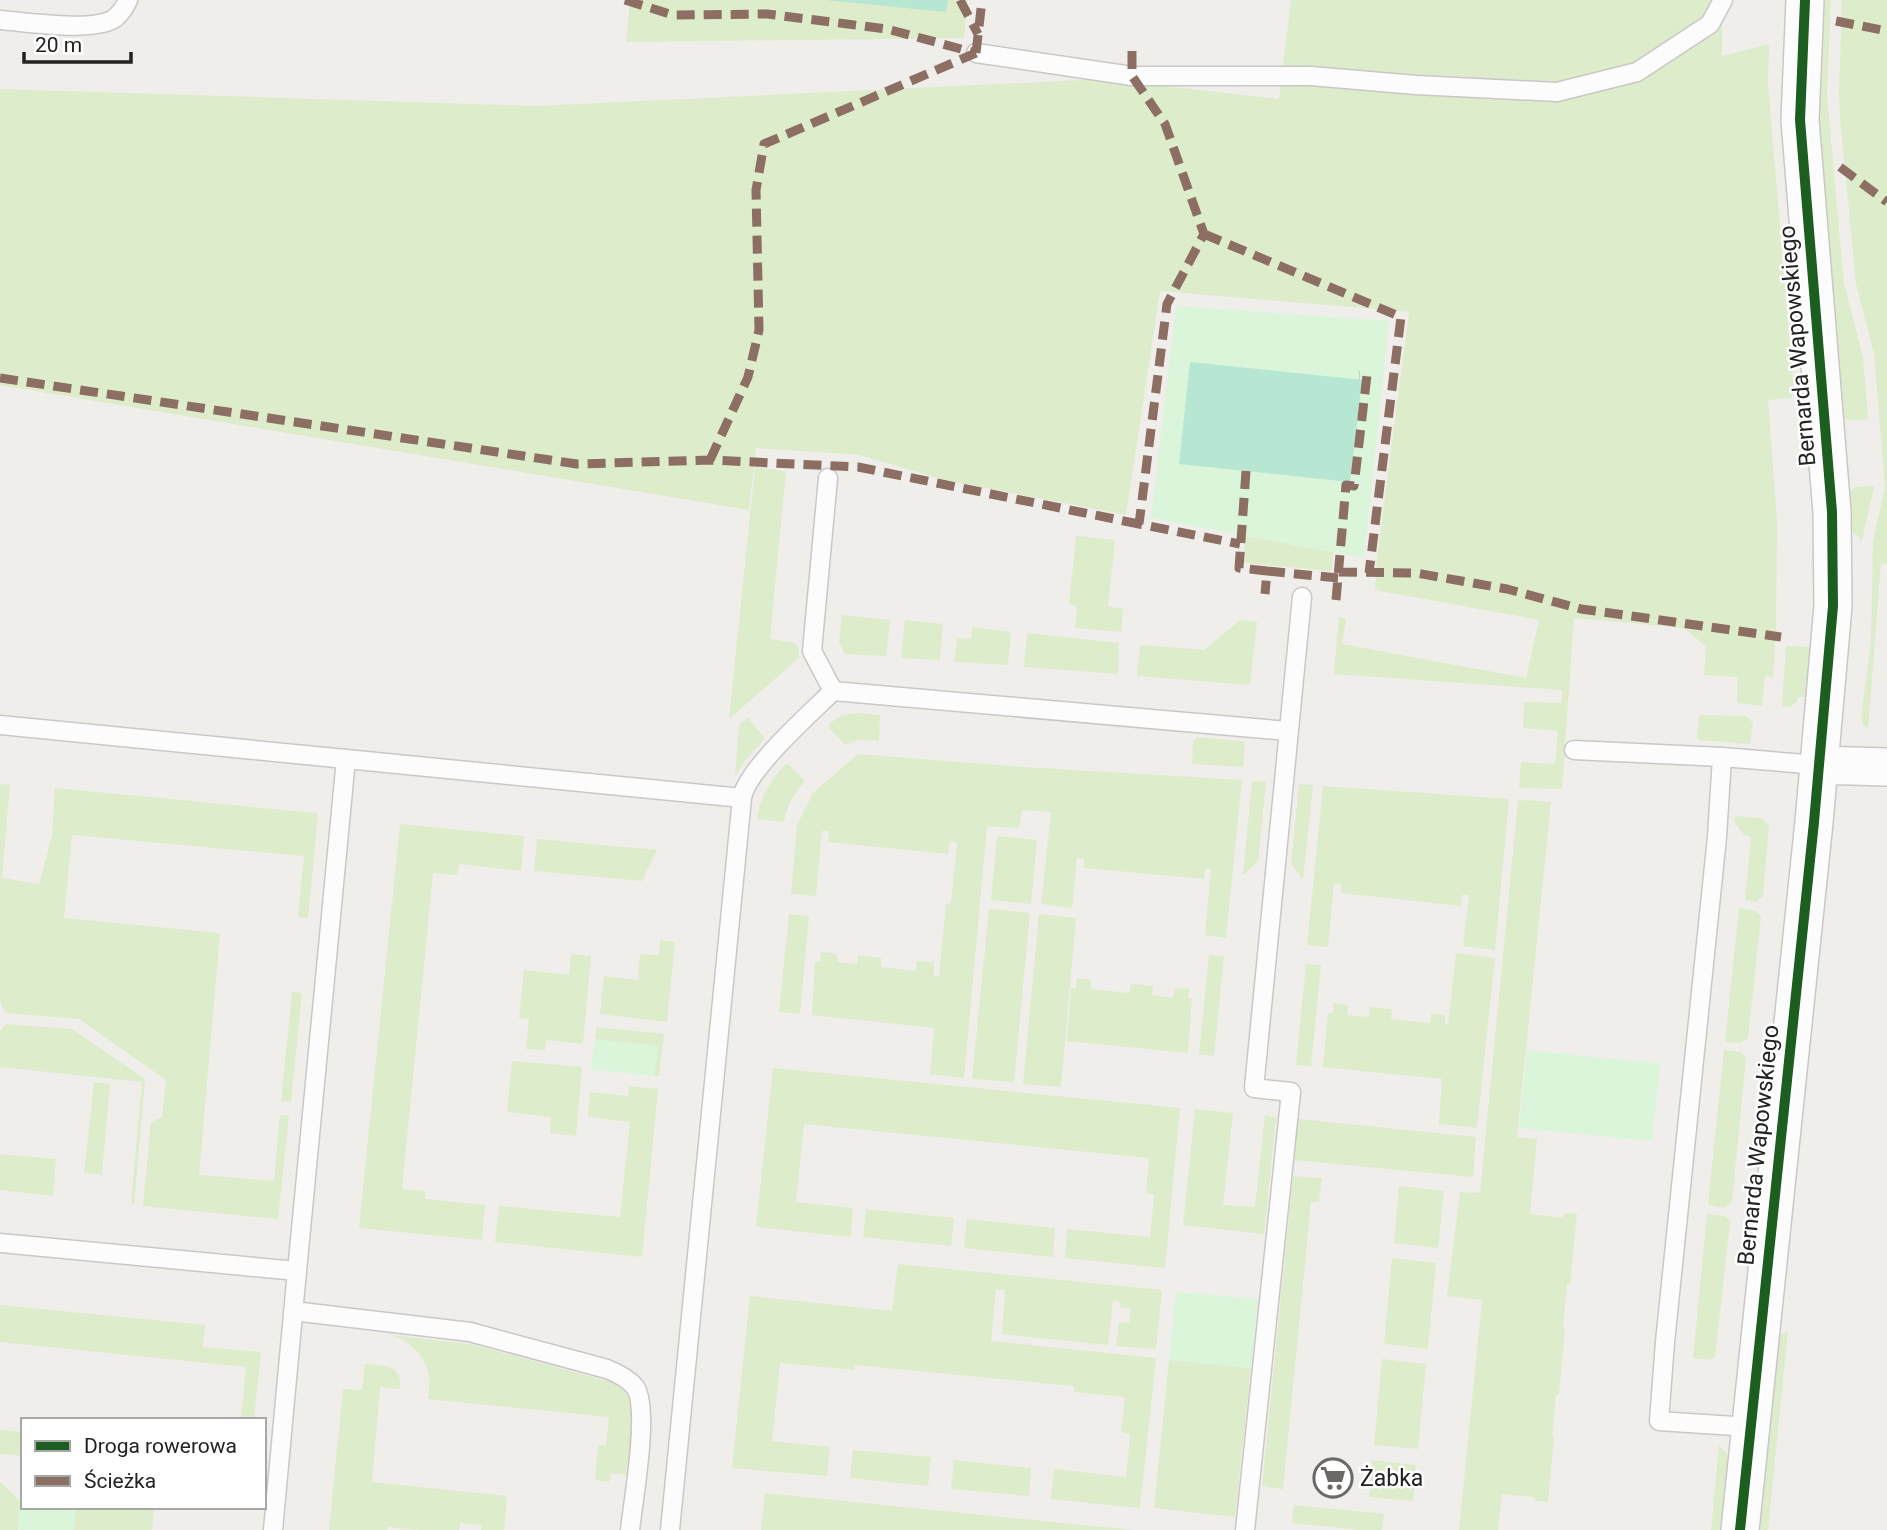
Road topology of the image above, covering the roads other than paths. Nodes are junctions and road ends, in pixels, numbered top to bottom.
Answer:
1 (128, 0) edge
2 (1723, 0) edge
3 (1805, 0) edge
4 (0, 20) edge
5 (976, 53) dead end
6 (828, 478) dead end
7 (1302, 597) dead end
8 (833, 691) junction
9 (0, 725) edge
10 (1288, 731) junction
11 (1574, 750) dead end
12 (1722, 757) junction
13 (346, 759) junction
14 (1818, 765) junction
15 (1887, 767) edge
16 (742, 798) junction
17 (0, 1243) edge
18 (297, 1271) junction
19 (293, 1311) junction
20 (1749, 1427) junction
21 (273, 1530) edge
22 (630, 1530) edge
23 (670, 1530) edge
24 (1245, 1530) edge
25 (1740, 1530) edge

1 - 4 lane
2 - 5 lane
3 - 14 street, Bernarda Wapowskiego
6 - 8 lane
7 - 10 lane
8 - 10 lane
8 - 16 lane
9 - 13 lane
10 - 24 lane
11 - 12 lane
12 - 14 lane
12 - 20 lane
13 - 16 lane
13 - 18 lane
14 - 15 street
14 - 20 street, Bernarda Wapowskiego
16 - 23 lane
17 - 18 lane
18 - 19 lane
19 - 21 lane
19 - 22 lane
20 - 25 street, Bernarda Wapowskiego

